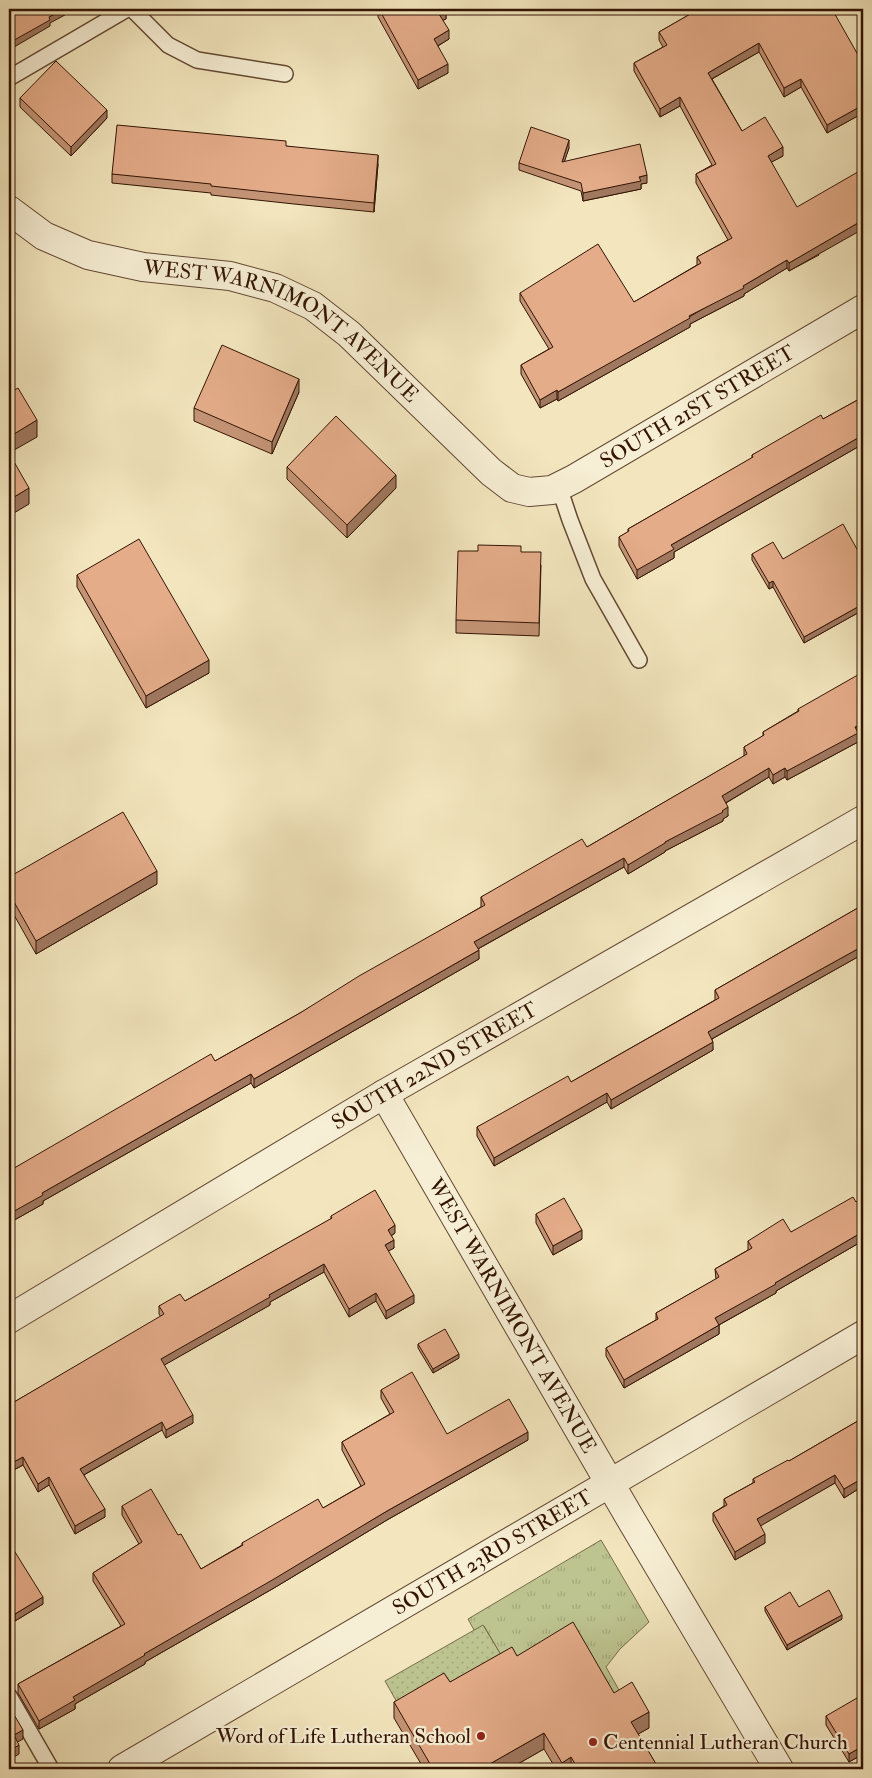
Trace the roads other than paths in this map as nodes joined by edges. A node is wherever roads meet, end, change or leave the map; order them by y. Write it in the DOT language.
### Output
graph roads {
  1 [pos="127,9"];
  2 [pos="132,9"];
  3 [pos="285,74"];
  4 [pos="9,78"];
  5 [pos="9,210"];
  6 [pos="863,309"];
  7 [pos="559,487"];
  8 [pos="529,492"];
  9 [pos="639,660"];
  10 [pos="863,820"];
  11 [pos="384,1094"];
  12 [pos="9,1319"];
  13 [pos="863,1335"];
  14 [pos="610,1484"];
  15 [pos="9,1696"];
  16 [pos="51,1769"];
  17 [pos="122,1769"];
  18 [pos="779,1769"];
  1 -- 4 [label="lane"];
  2 -- 3 [label="lane"];
  5 -- 8 [label="street, WEST WARNIMONT AVENUE"];
  6 -- 7 [label="street, SOUTH 21ST STREET"];
  7 -- 8 [label="street, SOUTH 21ST STREET"];
  7 -- 9 [label="lane"];
  10 -- 11 [label="street, SOUTH 22ND STREET"];
  11 -- 12 [label="street, SOUTH 22ND STREET"];
  11 -- 14 [label="street, WEST WARNIMONT AVENUE"];
  13 -- 14 [label="street, SOUTH 23RD STREET"];
  14 -- 17 [label="street, SOUTH 23RD STREET"];
  14 -- 18 [label="street, WEST WARNIMONT AVENUE"];
  15 -- 16 [label="lane"];
}
